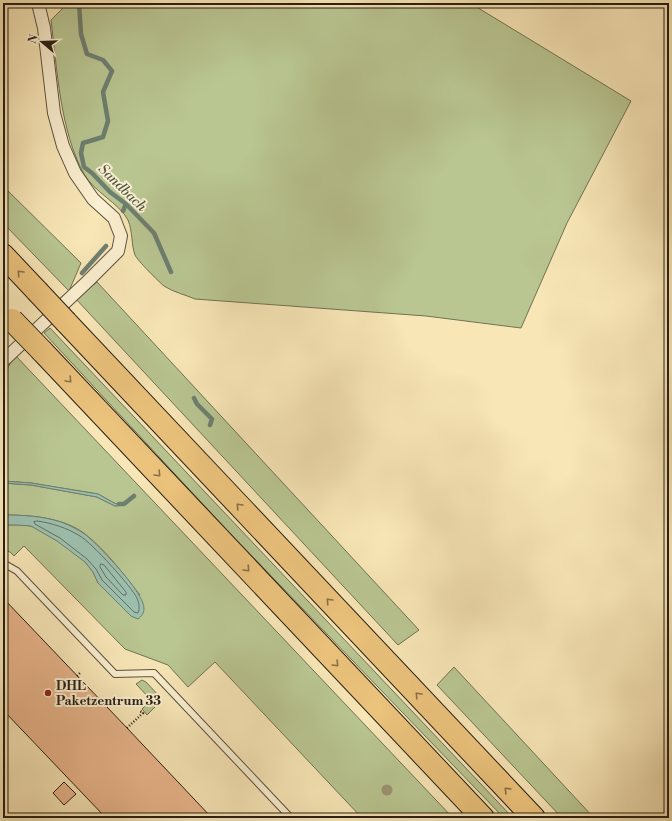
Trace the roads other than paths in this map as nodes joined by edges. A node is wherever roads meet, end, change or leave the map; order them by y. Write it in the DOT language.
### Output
graph roads {
  1 [pos="38,3"];
  2 [pos="3,255"];
  3 [pos="8,315"];
  4 [pos="3,362"];
  5 [pos="3,563"];
  6 [pos="291,818"];
  7 [pos="483,818"];
  8 [pos="534,818"];
  1 -- 4 [label="street"];
  8 -- 2 [label="highway, one-way, bridge"];
  3 -- 7 [label="highway, one-way, bridge"];
  5 -- 6 [label="lane"];
}
